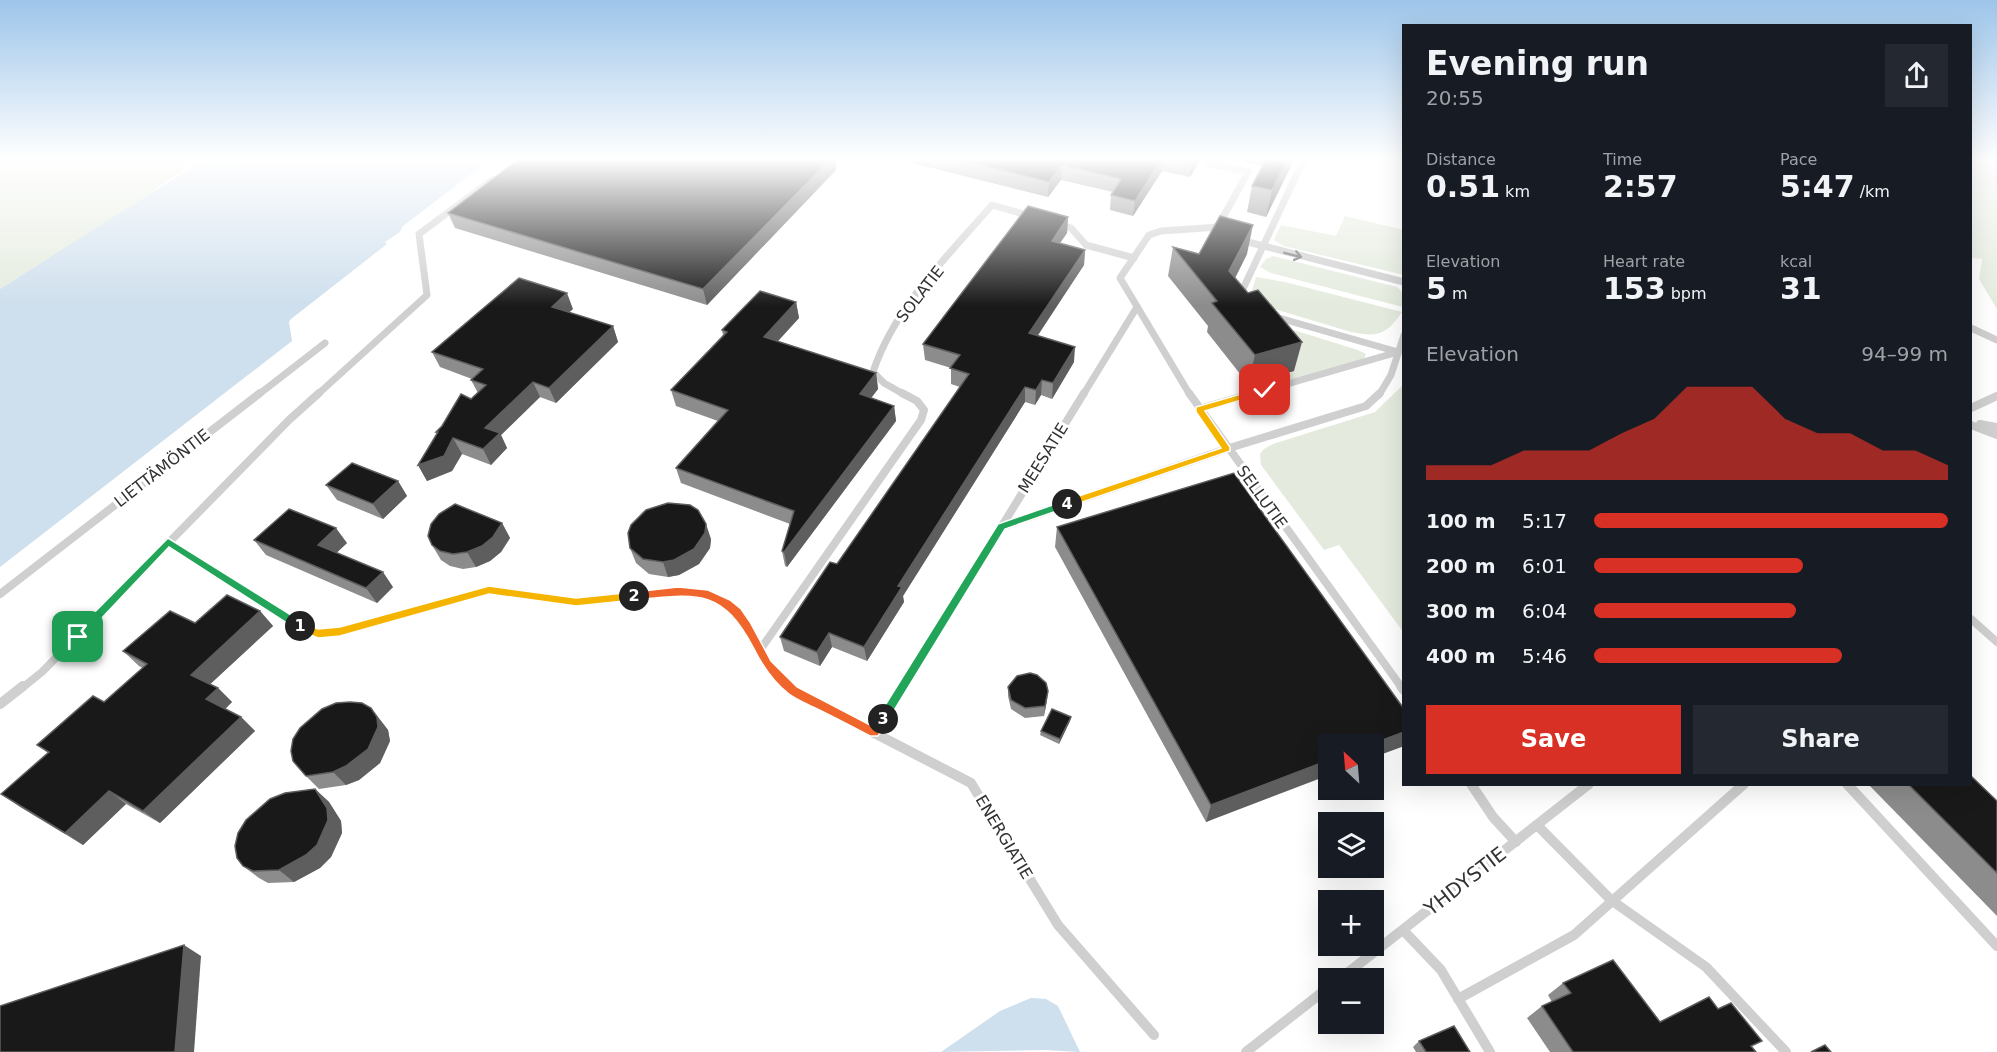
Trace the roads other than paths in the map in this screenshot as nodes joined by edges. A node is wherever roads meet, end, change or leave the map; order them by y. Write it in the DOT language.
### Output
graph roads {
  1 [pos="453,208"];
  2 [pos="990,208"];
  3 [pos="1000,208"];
  4 [pos="1231,208"];
  5 [pos="1281,208"];
  6 [pos="1037,218"];
  7 [pos="1048,221"];
  8 [pos="1221,230"];
  9 [pos="1233,238"];
  10 [pos="1262,247"];
  11 [pos="1134,258"];
  12 [pos="1402,282"];
  13 [pos="1249,305"];
  14 [pos="1137,307"];
  15 [pos="1261,312"];
  16 [pos="1972,328"];
  17 [pos="1997,340"];
  18 [pos="1402,341"];
  19 [pos="324,343"];
  20 [pos="1398,352"];
  21 [pos="1997,396"];
  22 [pos="1972,408"];
  23 [pos="1199,410"];
  24 [pos="1972,424"];
  25 [pos="1972,424"];
  26 [pos="1997,427"];
  27 [pos="1997,435"];
  28 [pos="1227,449"];
  29 [pos="1001,527"];
  30 [pos="168,542"];
  31 [pos="0,594"];
  32 [pos="1972,620"];
  33 [pos="1997,642"];
  34 [pos="760,650"];
  35 [pos="1402,687"];
  36 [pos="0,705"];
  37 [pos="874,733"];
  38 [pos="1472,786"];
  39 [pos="1586,786"];
  40 [pos="1742,786"];
  41 [pos="1849,786"];
  42 [pos="1537,825"];
  43 [pos="1516,842"];
  44 [pos="1611,900"];
  45 [pos="1403,930"];
  46 [pos="1997,946"];
  47 [pos="1354,968"];
  48 [pos="1318,996"];
  49 [pos="1458,999"];
  50 [pos="1154,1035"];
  51 [pos="1246,1052"];
  52 [pos="1490,1052"];
  53 [pos="1786,1052"];
  1 -- 30 [label="lane"];
  2 -- 34 [label="lane, SOLATIE"];
  3 -- 6 [label="lane, SOLATIE"];
  4 -- 8 [label="lane"];
  5 -- 10 [label="lane"];
  7 -- 11 [label="lane"];
  8 -- 11 [label="lane, SELLUTIE"];
  9 -- 10 [label="lane"];
  10 -- 12 [label="lane, one-way"];
  10 -- 13 [label="lane"];
  11 -- 14 [label="lane, SELLUTIE"];
  14 -- 23 [label="lane, SELLUTIE"];
  14 -- 29 [label="lane, MEESATIE"];
  15 -- 20 [label="lane"];
  16 -- 17 [label="lane"];
  18 -- 20 [label="lane"];
  19 -- 31 [label="lane, LIETTÄMÖNTIE"];
  20 -- 23 [label="lane"];
  20 -- 28 [label="lane"];
  21 -- 22 [label="lane"];
  23 -- 28 [label="lane, SELLUTIE"];
  24 -- 26 [label="lane"];
  25 -- 27 [label="lane"];
  28 -- 29 [label="lane"];
  28 -- 35 [label="lane, SELLUTIE"];
  29 -- 37 [label="lane, MEESATIE"];
  30 -- 34 [label="lane, ENERGIATIE"];
  30 -- 36 [label="lane"];
  32 -- 33 [label="lane"];
  34 -- 37 [label="lane, ENERGIATIE"];
  37 -- 50 [label="lane, ENERGIATIE"];
  38 -- 43 [label="lane"];
  39 -- 42 [label="lane, YHDYSTIE"];
  40 -- 44 [label="lane"];
  41 -- 46 [label="lane"];
  42 -- 43 [label="lane, YHDYSTIE"];
  42 -- 44 [label="lane"];
  43 -- 45 [label="lane, YHDYSTIE"];
  44 -- 49 [label="lane"];
  44 -- 53 [label="lane"];
  45 -- 47 [label="lane, YHDYSTIE"];
  45 -- 49 [label="lane"];
  48 -- 51 [label="lane"];
  49 -- 52 [label="lane"];
}
